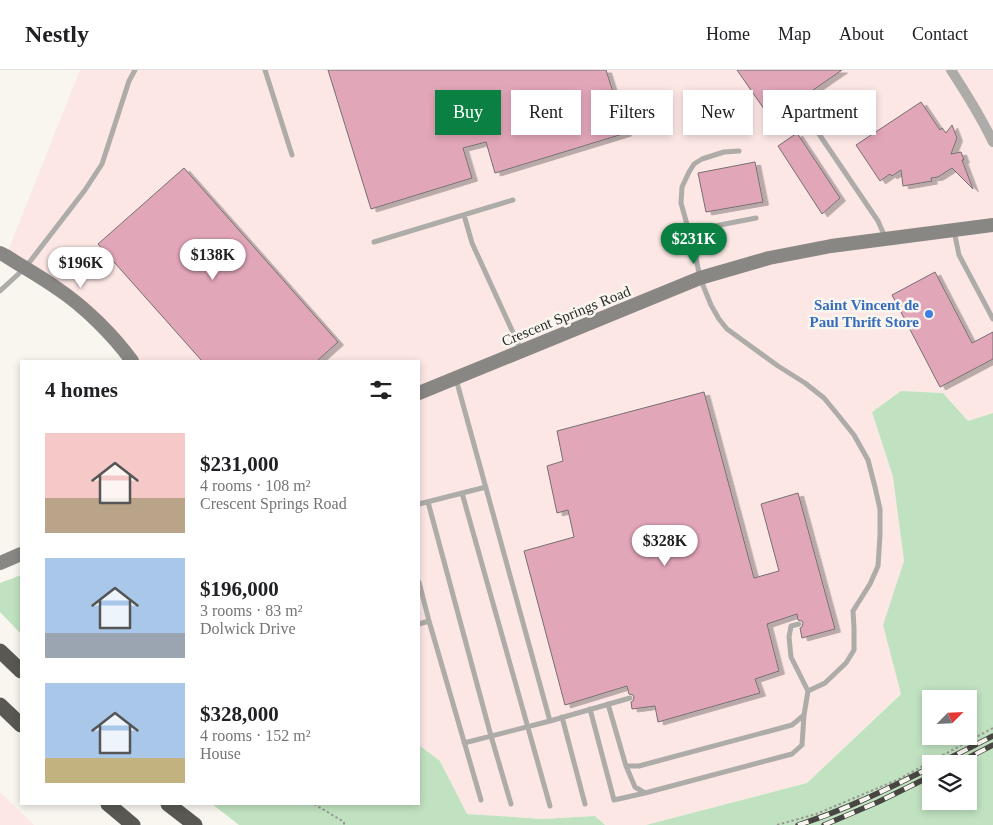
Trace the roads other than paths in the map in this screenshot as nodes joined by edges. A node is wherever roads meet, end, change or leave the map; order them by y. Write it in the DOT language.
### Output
graph roads {
  1 [pos="135,70"];
  2 [pos="265,70"];
  3 [pos="951,70"];
  4 [pos="990,130"];
  5 [pos="820,135"];
  6 [pos="993,142"];
  7 [pos="739,151"];
  8 [pos="292,155"];
  9 [pos="513,200"];
  10 [pos="464,214"];
  11 [pos="756,218"];
  12 [pos="993,225"];
  13 [pos="954,230"];
  14 [pos="689,231"];
  15 [pos="886,239"];
  16 [pos="374,242"];
  17 [pos="0,253"];
  18 [pos="25,268"];
  19 [pos="700,278"];
  20 [pos="0,291"];
  21 [pos="993,319"];
  22 [pos="522,352"];
  23 [pos="131,360"];
  24 [pos="456,379"];
  25 [pos="420,393"];
  26 [pos="486,487"];
  27 [pos="462,493"];
  28 [pos="428,502"];
  29 [pos="420,504"];
  30 [pos="20,554"];
  31 [pos="0,563"];
  32 [pos="420,586"];
  33 [pos="430,621"];
  34 [pos="420,624"];
  35 [pos="799,624"];
  36 [pos="0,651"];
  37 [pos="20,670"];
  38 [pos="808,691"];
  39 [pos="630,698"];
  40 [pos="608,704"];
  41 [pos="0,705"];
  42 [pos="590,709"];
  43 [pos="804,715"];
  44 [pos="562,717"];
  45 [pos="550,721"];
  46 [pos="20,723"];
  47 [pos="527,726"];
  48 [pos="491,736"];
  49 [pos="464,743"];
  50 [pos="626,766"];
  51 [pos="645,793"];
  52 [pos="481,800"];
  53 [pos="511,804"];
  54 [pos="584,804"];
  55 [pos="109,805"];
  56 [pos="169,805"];
  57 [pos="550,806"];
  58 [pos="133,825"];
  59 [pos="195,825"];
  1 -- 18 [label="lane"];
  2 -- 8 [label="lane"];
  3 -- 4 [label="street"];
  4 -- 6 [label="street"];
  5 -- 15 [label="lane"];
  7 -- 14 [label="lane"];
  9 -- 10 [label="lane"];
  10 -- 16 [label="lane"];
  10 -- 22 [label="lane"];
  11 -- 14 [label="lane"];
  12 -- 13 [label="main road, Crescent Springs Road"];
  13 -- 15 [label="main road, Crescent Springs Road"];
  13 -- 21 [label="lane"];
  14 -- 19 [label="lane"];
  15 -- 19 [label="main road, Crescent Springs Road"];
  17 -- 18 [label="main road"];
  18 -- 20 [label="lane"];
  18 -- 23 [label="main road"];
  19 -- 22 [label="main road, Crescent Springs Road"];
  19 -- 38 [label="lane"];
  22 -- 24 [label="main road, Crescent Springs Road"];
  24 -- 25 [label="main road, Crescent Springs Road"];
  24 -- 26 [label="lane"];
  26 -- 27 [label="lane"];
  26 -- 45 [label="lane"];
  27 -- 28 [label="lane"];
  27 -- 47 [label="lane"];
  28 -- 29 [label="lane"];
  28 -- 48 [label="lane"];
  30 -- 31 [label="main road"];
  32 -- 33 [label="lane"];
  33 -- 34 [label="lane"];
  33 -- 49 [label="lane"];
  35 -- 38 [label="lane"];
  36 -- 37 [label="highway"];
  38 -- 43 [label="lane"];
  39 -- 40 [label="lane"];
  40 -- 42 [label="lane"];
  40 -- 50 [label="lane"];
  41 -- 46 [label="highway"];
  42 -- 44 [label="lane"];
  42 -- 51 [label="lane"];
  43 -- 50 [label="lane"];
  43 -- 51 [label="lane"];
  44 -- 45 [label="lane"];
  44 -- 54 [label="lane"];
  45 -- 47 [label="lane"];
  47 -- 48 [label="lane"];
  47 -- 57 [label="lane"];
  48 -- 49 [label="lane"];
  48 -- 53 [label="lane"];
  49 -- 52 [label="lane"];
  50 -- 51 [label="lane"];
  55 -- 58 [label="highway"];
  56 -- 59 [label="highway"];
}
